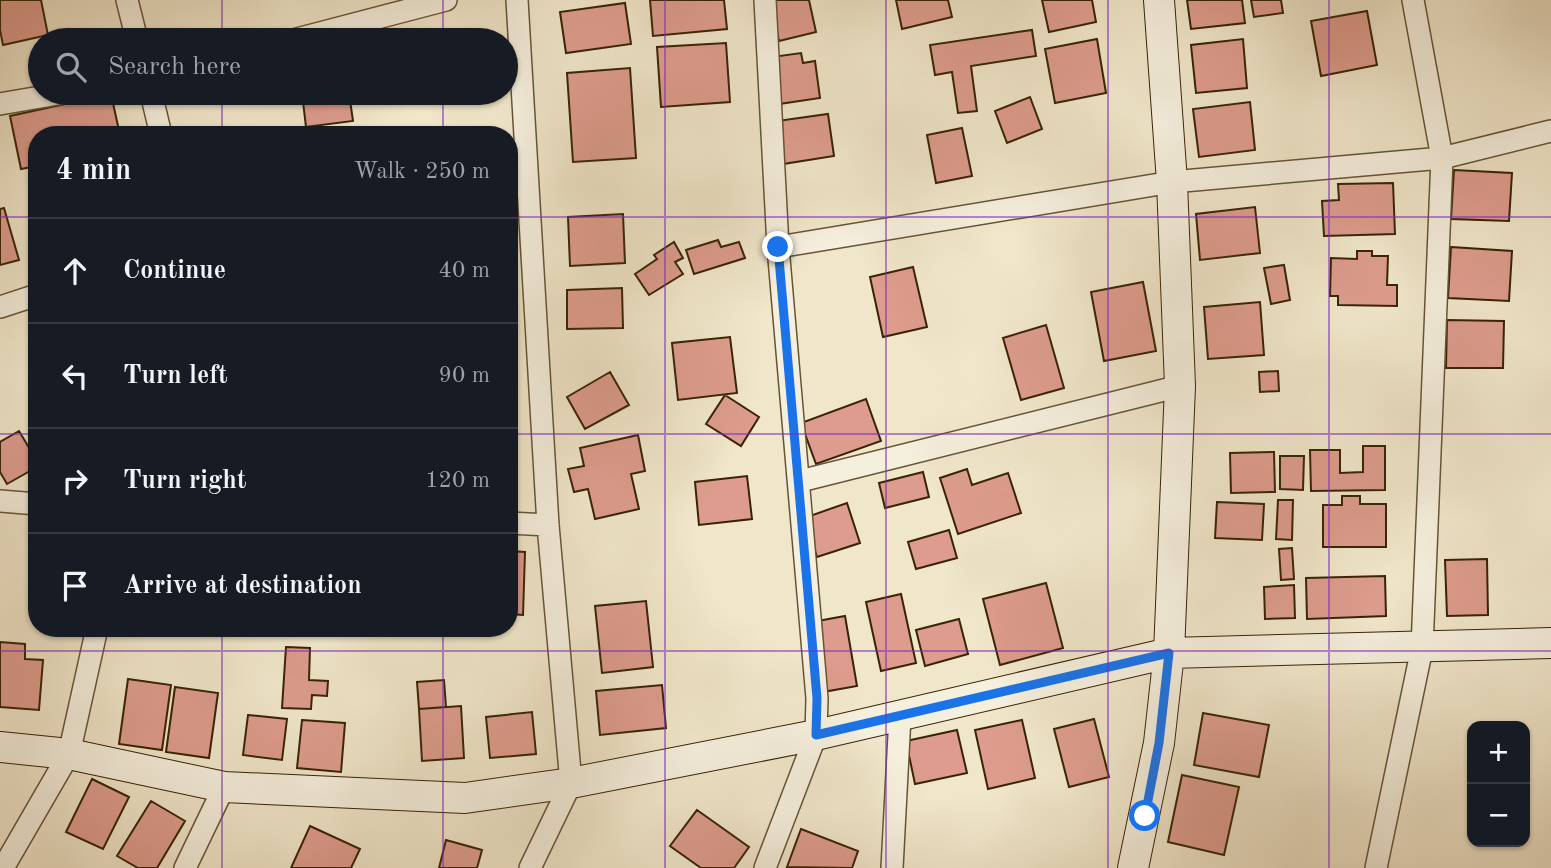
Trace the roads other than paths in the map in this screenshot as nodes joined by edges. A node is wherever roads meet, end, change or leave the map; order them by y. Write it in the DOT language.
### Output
graph roads {
  1 [pos="127,0"];
  2 [pos="446,0"];
  3 [pos="517,0"];
  4 [pos="765,0"];
  5 [pos="1160,0"];
  6 [pos="1413,0"];
  7 [pos="134,28"];
  8 [pos="339,28"];
  9 [pos="517,28"];
  10 [pos="518,74"];
  11 [pos="28,99"];
  12 [pos="0,104"];
  13 [pos="153,105"];
  14 [pos="159,126"];
  15 [pos="1551,131"];
  16 [pos="1442,158"];
  17 [pos="1172,182"];
  18 [pos="520,222"];
  19 [pos="778,247"];
  20 [pos="28,298"];
  21 [pos="0,307"];
  22 [pos="1180,386"];
  23 [pos="800,481"];
  24 [pos="0,501"];
  25 [pos="28,503"];
  26 [pos="518,523"];
  27 [pos="548,525"];
  28 [pos="95,637"];
  29 [pos="1551,643"];
  30 [pos="1422,648"];
  31 [pos="1169,653"];
  32 [pos="900,716"];
  33 [pos="816,735"];
  34 [pos="0,747"];
  35 [pos="68,754"];
  36 [pos="571,783"];
  37 [pos="224,786"];
  38 [pos="3,868"];
  39 [pos="185,868"];
  40 [pos="530,868"];
  41 [pos="765,868"];
  42 [pos="892,868"];
  43 [pos="1133,868"];
  44 [pos="1376,868"];
  1 -- 7 [label="street"];
  2 -- 8 [label="street"];
  3 -- 9 [label="street"];
  4 -- 19 [label="street"];
  5 -- 17 [label="street"];
  6 -- 16 [label="street"];
  10 -- 18 [label="street"];
  11 -- 12 [label="street"];
  13 -- 14 [label="street"];
  15 -- 16 [label="street"];
  16 -- 17 [label="street"];
  16 -- 30 [label="street"];
  17 -- 19 [label="street"];
  17 -- 22 [label="street"];
  18 -- 27 [label="street"];
  19 -- 23 [label="street"];
  20 -- 21 [label="street"];
  22 -- 23 [label="street"];
  22 -- 31 [label="street"];
  23 -- 33 [label="street"];
  24 -- 25 [label="street"];
  26 -- 27 [label="street"];
  27 -- 36 [label="street"];
  28 -- 35 [label="street"];
  29 -- 30 [label="street"];
  30 -- 31 [label="street"];
  30 -- 44 [label="street"];
  31 -- 32 [label="street"];
  31 -- 43 [label="street"];
  32 -- 33 [label="street"];
  32 -- 42 [label="street"];
  33 -- 36 [label="street"];
  33 -- 41 [label="street"];
  34 -- 35 [label="street"];
  35 -- 37 [label="street"];
  35 -- 38 [label="street"];
  36 -- 37 [label="street"];
  36 -- 40 [label="street"];
  37 -- 39 [label="street"];
}
